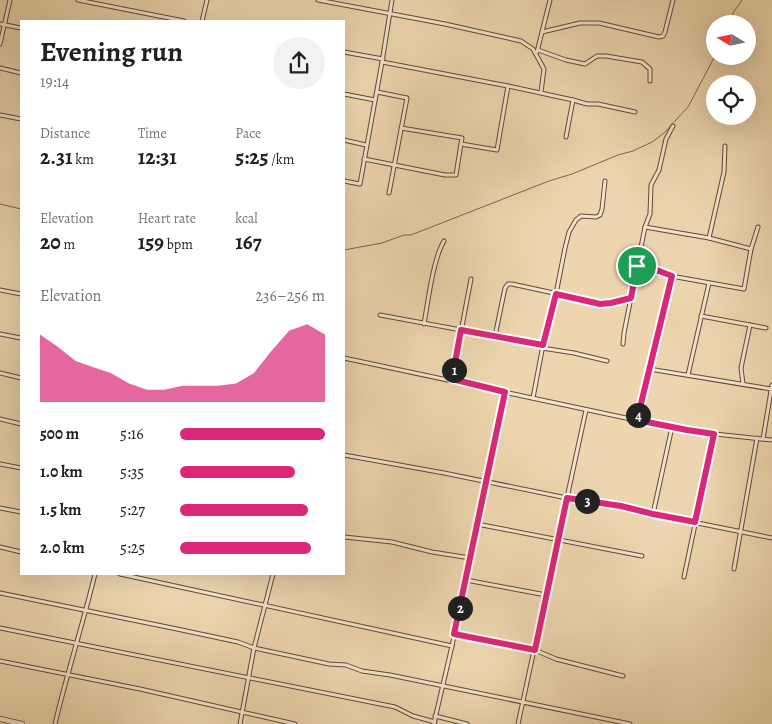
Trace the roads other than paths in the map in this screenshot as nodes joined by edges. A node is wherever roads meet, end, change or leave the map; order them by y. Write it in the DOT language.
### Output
graph roads {
  1 [pos="10,0"];
  2 [pos="78,0"];
  3 [pos="207,0"];
  4 [pos="318,0"];
  5 [pos="392,0"];
  6 [pos="550,0"];
  7 [pos="673,0"];
  8 [pos="389,13"];
  9 [pos="179,20"];
  10 [pos="202,20"];
  11 [pos="2,25"];
  12 [pos="20,28"];
  13 [pos="542,32"];
  14 [pos="0,44"];
  15 [pos="345,52"];
  16 [pos="537,52"];
  17 [pos="383,60"];
  18 [pos="0,68"];
  19 [pos="20,73"];
  20 [pos="650,81"];
  21 [pos="508,86"];
  22 [pos="377,92"];
  23 [pos="541,92"];
  24 [pos="345,94"];
  25 [pos="375,100"];
  26 [pos="573,100"];
  27 [pos="634,112"];
  28 [pos="0,115"];
  29 [pos="20,119"];
  30 [pos="673,126"];
  31 [pos="401,128"];
  32 [pos="566,137"];
  33 [pos="345,140"];
  34 [pos="366,144"];
  35 [pos="462,144"];
  36 [pos="725,146"];
  37 [pos="364,159"];
  38 [pos="394,164"];
  39 [pos="345,181"];
  40 [pos="605,181"];
  41 [pos="389,193"];
  42 [pos="645,227"];
  43 [pos="758,227"];
  44 [pos="709,238"];
  45 [pos="444,241"];
  46 [pos="752,249"];
  47 [pos="637,266"];
  48 [pos="672,276"];
  49 [pos="471,279"];
  50 [pos="709,283"];
  51 [pos="0,290"];
  52 [pos="20,294"];
  53 [pos="556,294"];
  54 [pos="631,298"];
  55 [pos="380,315"];
  56 [pos="701,316"];
  57 [pos="424,324"];
  58 [pos="750,325"];
  59 [pos="766,328"];
  60 [pos="461,330"];
  61 [pos="0,334"];
  62 [pos="495,336"];
  63 [pos="20,338"];
  64 [pos="623,344"];
  65 [pos="543,346"];
  66 [pos="345,358"];
  67 [pos="607,361"];
  68 [pos="649,369"];
  69 [pos="0,373"];
  70 [pos="688,375"];
  71 [pos="20,378"];
  72 [pos="452,379"];
  73 [pos="743,384"];
  74 [pos="772,387"];
  75 [pos="505,392"];
  76 [pos="533,398"];
  77 [pos="586,410"];
  78 [pos="0,419"];
  79 [pos="637,420"];
  80 [pos="20,424"];
  81 [pos="672,427"];
  82 [pos="714,434"];
  83 [pos="757,438"];
  84 [pos="763,439"];
  85 [pos="772,440"];
  86 [pos="345,455"];
  87 [pos="0,464"];
  88 [pos="20,468"];
  89 [pos="486,482"];
  90 [pos="567,498"];
  91 [pos="0,508"];
  92 [pos="20,512"];
  93 [pos="653,514"];
  94 [pos="695,522"];
  95 [pos="477,524"];
  96 [pos="741,532"];
  97 [pos="345,537"];
  98 [pos="772,538"];
  99 [pos="558,539"];
  100 [pos="0,547"];
  101 [pos="20,552"];
  102 [pos="642,556"];
  103 [pos="470,558"];
  104 [pos="734,569"];
  105 [pos="95,575"];
  106 [pos="125,575"];
  107 [pos="273,575"];
  108 [pos="684,577"];
  109 [pos="466,580"];
  110 [pos="0,593"];
  111 [pos="546,595"];
  112 [pos="266,606"];
  113 [pos="86,611"];
  114 [pos="0,628"];
  115 [pos="454,634"];
  116 [pos="75,643"];
  117 [pos="452,646"];
  118 [pos="254,648"];
  119 [pos="535,650"];
  120 [pos="0,661"];
  121 [pos="67,674"];
  122 [pos="623,676"];
  123 [pos="248,677"];
  124 [pos="442,686"];
  125 [pos="523,703"];
  126 [pos="243,711"];
  127 [pos="435,716"];
  128 [pos="0,719"];
  129 [pos="434,723"];
  130 [pos="22,724"];
  131 [pos="55,724"];
  132 [pos="240,724"];
  133 [pos="295,724"];
  134 [pos="467,724"];
  135 [pos="518,724"];
  136 [pos="630,724"];
  1 -- 11 [label="street"];
  2 -- 9 [label="street"];
  3 -- 10 [label="street"];
  4 -- 8 [label="street"];
  5 -- 8 [label="street"];
  6 -- 13 [label="street"];
  7 -- 13 [label="street"];
  8 -- 16 [label="street"];
  8 -- 17 [label="street"];
  11 -- 12 [label="street"];
  11 -- 14 [label="street"];
  13 -- 16 [label="street"];
  15 -- 17 [label="street"];
  16 -- 20 [label="street"];
  16 -- 23 [label="street"];
  17 -- 21 [label="street"];
  17 -- 22 [label="street"];
  18 -- 19 [label="street"];
  21 -- 23 [label="street"];
  21 -- 35 [label="street"];
  22 -- 25 [label="street"];
  22 -- 31 [label="street"];
  23 -- 26 [label="street"];
  24 -- 25 [label="street"];
  25 -- 34 [label="street"];
  26 -- 27 [label="street"];
  26 -- 32 [label="street"];
  28 -- 29 [label="street"];
  30 -- 42 [label="street"];
  31 -- 35 [label="street"];
  31 -- 38 [label="street"];
  33 -- 34 [label="street"];
  34 -- 37 [label="street"];
  35 -- 38 [label="street"];
  36 -- 44 [label="street"];
  37 -- 38 [label="street"];
  37 -- 39 [label="street"];
  38 -- 41 [label="street"];
  40 -- 53 [label="street"];
  42 -- 44 [label="street"];
  42 -- 47 [label="street"];
  43 -- 46 [label="street"];
  44 -- 46 [label="street"];
  45 -- 57 [label="street"];
  46 -- 50 [label="street"];
  47 -- 48 [label="street"];
  47 -- 54 [label="street"];
  48 -- 50 [label="street"];
  48 -- 68 [label="street"];
  49 -- 60 [label="street"];
  50 -- 56 [label="street"];
  51 -- 52 [label="street"];
  53 -- 54 [label="street"];
  53 -- 62 [label="street"];
  53 -- 65 [label="street"];
  54 -- 64 [label="street"];
  55 -- 57 [label="street"];
  56 -- 58 [label="street"];
  56 -- 70 [label="street"];
  57 -- 60 [label="street"];
  58 -- 59 [label="street"];
  58 -- 73 [label="street"];
  60 -- 62 [label="street"];
  60 -- 72 [label="street"];
  61 -- 63 [label="street"];
  62 -- 65 [label="street"];
  65 -- 67 [label="street"];
  65 -- 76 [label="street"];
  66 -- 72 [label="street"];
  68 -- 70 [label="street"];
  68 -- 79 [label="street"];
  69 -- 71 [label="street"];
  70 -- 73 [label="street"];
  72 -- 75 [label="street"];
  73 -- 74 [label="street"];
  74 -- 84 [label="street"];
  75 -- 76 [label="street"];
  75 -- 89 [label="street"];
  76 -- 77 [label="street"];
  77 -- 79 [label="street"];
  77 -- 90 [label="street"];
  78 -- 80 [label="street"];
  79 -- 81 [label="street"];
  81 -- 82 [label="street"];
  81 -- 93 [label="street"];
  82 -- 83 [label="street"];
  82 -- 94 [label="street"];
  83 -- 84 [label="street"];
  83 -- 96 [label="street"];
  84 -- 85 [label="street"];
  86 -- 89 [label="street"];
  87 -- 88 [label="street"];
  89 -- 90 [label="street"];
  89 -- 95 [label="street"];
  90 -- 93 [label="street"];
  90 -- 99 [label="street"];
  91 -- 92 [label="street"];
  93 -- 94 [label="street"];
  94 -- 96 [label="street"];
  94 -- 108 [label="street"];
  95 -- 99 [label="street"];
  95 -- 103 [label="street"];
  96 -- 98 [label="street"];
  96 -- 104 [label="street"];
  97 -- 103 [label="street"];
  99 -- 102 [label="street"];
  99 -- 111 [label="street"];
  100 -- 101 [label="street"];
  103 -- 109 [label="street"];
  105 -- 113 [label="street"];
  106 -- 112 [label="street"];
  107 -- 112 [label="street"];
  109 -- 111 [label="street"];
  109 -- 115 [label="street"];
  110 -- 113 [label="street"];
  111 -- 119 [label="street"];
  112 -- 117 [label="street"];
  112 -- 118 [label="street"];
  113 -- 116 [label="street"];
  113 -- 118 [label="street"];
  114 -- 116 [label="street"];
  115 -- 117 [label="street"];
  115 -- 119 [label="street"];
  116 -- 121 [label="street"];
  116 -- 123 [label="street"];
  117 -- 124 [label="street"];
  118 -- 123 [label="street"];
  118 -- 124 [label="street"];
  119 -- 122 [label="street"];
  119 -- 125 [label="street"];
  120 -- 121 [label="street"];
  121 -- 126 [label="street"];
  121 -- 131 [label="street"];
  123 -- 126 [label="street"];
  123 -- 129 [label="street"];
  124 -- 125 [label="street"];
  124 -- 127 [label="street"];
  125 -- 135 [label="street"];
  125 -- 136 [label="street"];
  126 -- 132 [label="street"];
  126 -- 133 [label="street"];
  127 -- 129 [label="street"];
  127 -- 134 [label="street"];
  128 -- 130 [label="street"];
}
